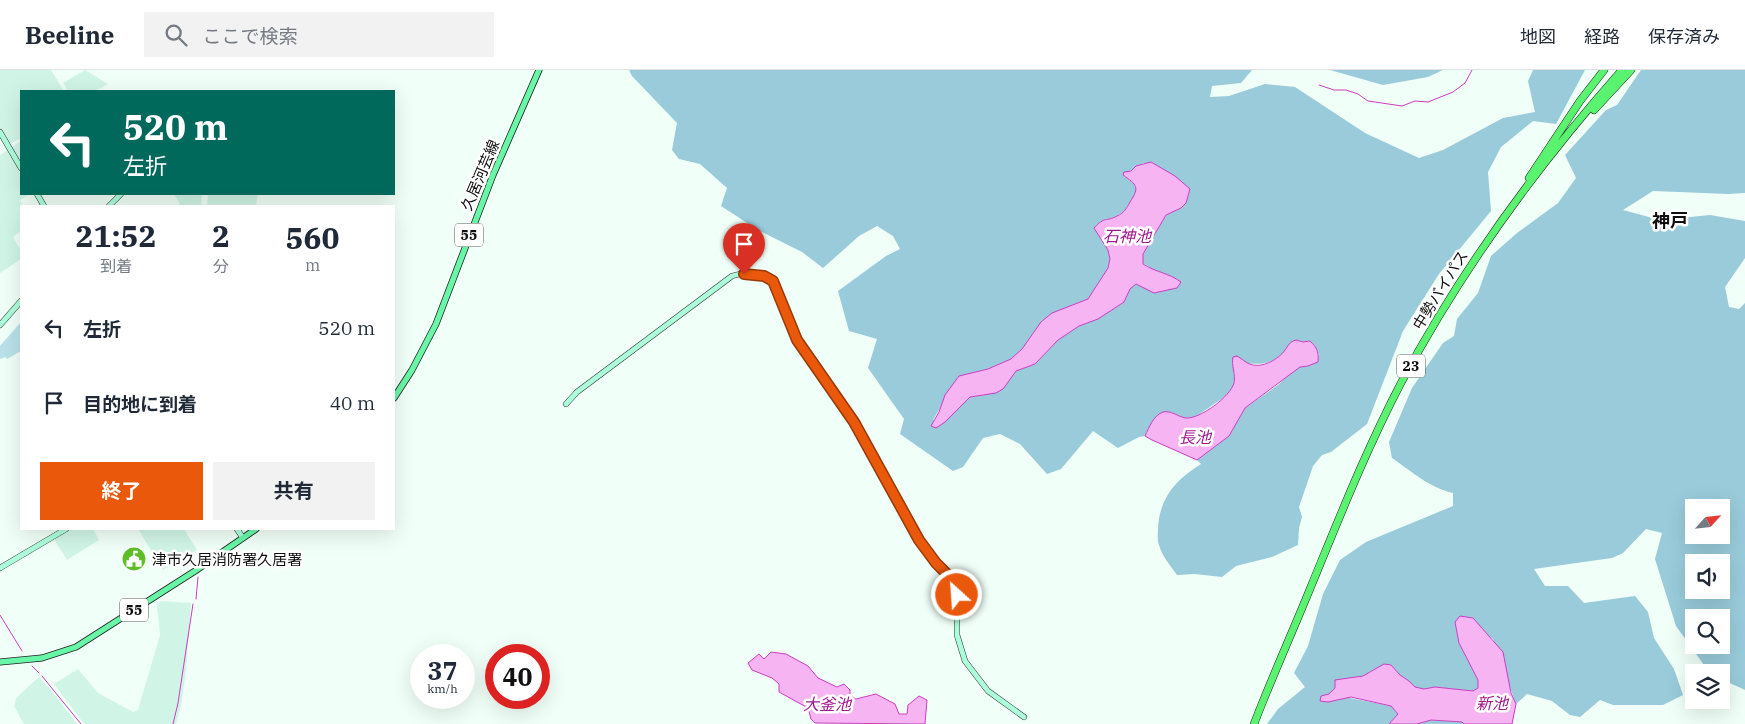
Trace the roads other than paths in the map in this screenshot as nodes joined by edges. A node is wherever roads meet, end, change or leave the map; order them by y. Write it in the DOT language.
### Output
graph roads {
  1 [pos="539,70"];
  2 [pos="1604,70"];
  3 [pos="1622,70"];
  4 [pos="1631,70"];
  5 [pos="0,132"];
  6 [pos="1558,148"];
  7 [pos="20,166"];
  8 [pos="119,195"];
  9 [pos="111,205"];
  10 [pos="1507,212"];
  11 [pos="20,302"];
  12 [pos="0,325"];
  13 [pos="395,396"];
  14 [pos="566,404"];
  15 [pos="64,530"];
  16 [pos="238,530"];
  17 [pos="255,530"];
  18 [pos="243,538"];
  19 [pos="0,568"];
  20 [pos="0,662"];
  21 [pos="1024,717"];
  22 [pos="1255,724"];
  1 -- 13 [label="main road, 久居河芸線 / 55"];
  2 -- 10 [label="highway"];
  3 -- 6 [label="highway, 中勢バイパス / 23"];
  4 -- 6 [label="highway"];
  5 -- 7 [label="street"];
  6 -- 10 [label="highway, 中勢バイパス / 23"];
  8 -- 9 [label="street"];
  10 -- 22 [label="highway, 中勢バイパス / 23"];
  11 -- 12 [label="street"];
  14 -- 21 [label="street"];
  15 -- 19 [label="street"];
  16 -- 18 [label="street"];
  17 -- 18 [label="main road, 55"];
  18 -- 20 [label="main road, 55"];
}
